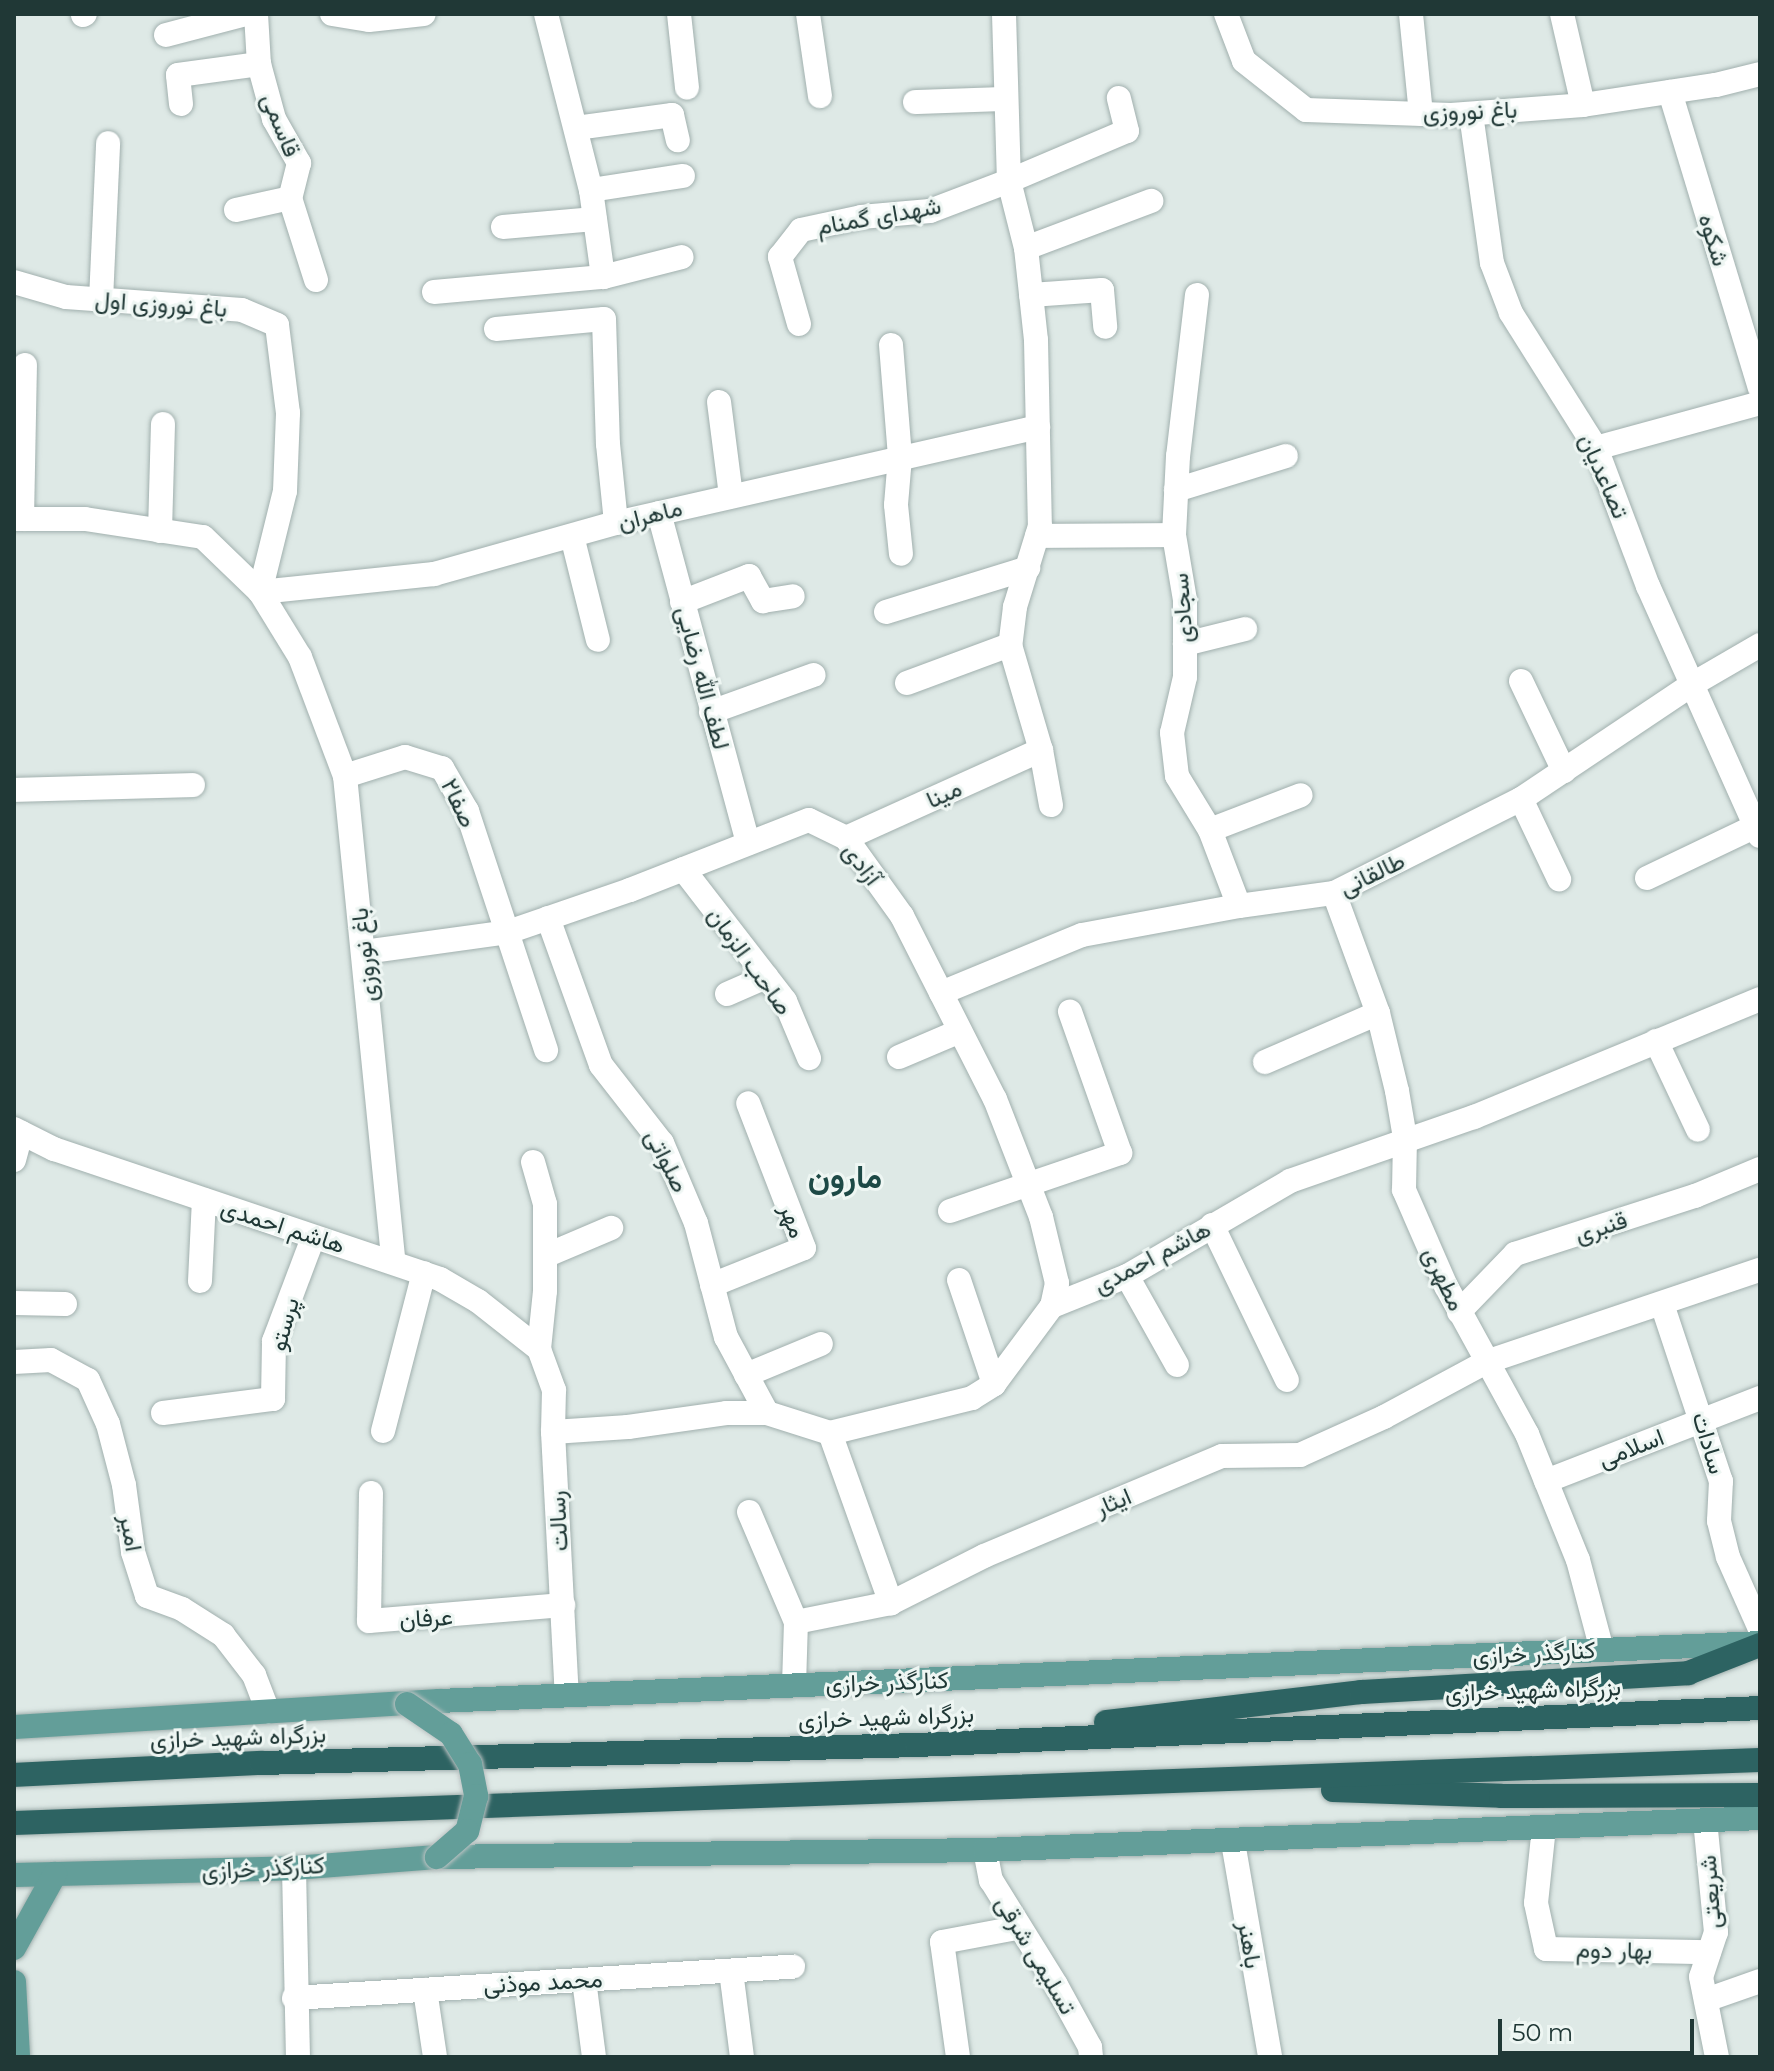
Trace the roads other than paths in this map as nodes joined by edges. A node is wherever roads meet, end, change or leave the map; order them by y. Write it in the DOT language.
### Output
graph roads {
  1 [pos="246,14"];
  2 [pos="256,14"];
  3 [pos="332,14"];
  4 [pos="424,14"];
  5 [pos="546,14"];
  6 [pos="679,14"];
  7 [pos="808,14"];
  8 [pos="1004,14"];
  9 [pos="1226,14"];
  10 [pos="1411,14"];
  11 [pos="1562,14"];
  12 [pos="397,16"];
  13 [pos="166,35"];
  14 [pos="259,64"];
  15 [pos="1760,74"];
  16 [pos="687,88"];
  17 [pos="1670,92"];
  18 [pos="820,96"];
  19 [pos="1119,98"];
  20 [pos="1005,99"];
  21 [pos="915,102"];
  22 [pos="181,104"];
  23 [pos="1583,105"];
  24 [pos="1421,114"];
  25 [pos="1471,114"];
  26 [pos="576,128"];
  27 [pos="678,140"];
  28 [pos="108,143"];
  29 [pos="683,176"];
  30 [pos="1009,181"];
  31 [pos="591,190"];
  32 [pos="290,198"];
  33 [pos="1151,201"];
  34 [pos="236,210"];
  35 [pos="595,219"];
  36 [pos="503,227"];
  37 [pos="1026,248"];
  38 [pos="682,257"];
  39 [pos="603,277"];
  40 [pos="316,280"];
  41 [pos="14,282"];
  42 [pos="434,292"];
  43 [pos="1031,295"];
  44 [pos="1197,295"];
  45 [pos="101,300"];
  46 [pos="799,324"];
  47 [pos="1105,327"];
  48 [pos="496,329"];
  49 [pos="891,345"];
  50 [pos="25,365"];
  51 [pos="1760,388"];
  52 [pos="719,402"];
  53 [pos="1760,403"];
  54 [pos="163,424"];
  55 [pos="1038,427"];
  56 [pos="1596,448"];
  57 [pos="1286,456"];
  58 [pos="900,457"];
  59 [pos="1176,490"];
  60 [pos="731,496"];
  61 [pos="659,513"];
  62 [pos="18,519"];
  63 [pos="616,523"];
  64 [pos="160,531"];
  65 [pos="1174,535"];
  66 [pos="572,536"];
  67 [pos="1037,536"];
  68 [pos="901,554"];
  69 [pos="1028,568"];
  70 [pos="260,592"];
  71 [pos="793,596"];
  72 [pos="682,602"];
  73 [pos="886,612"];
  74 [pos="1245,629"];
  75 [pos="598,640"];
  76 [pos="1185,644"];
  77 [pos="1010,645"];
  78 [pos="1760,645"];
  79 [pos="814,675"];
  80 [pos="1521,681"];
  81 [pos="907,683"];
  82 [pos="1691,685"];
  83 [pos="711,712"];
  84 [pos="1041,750"];
  85 [pos="1564,771"];
  86 [pos="345,776"];
  87 [pos="193,785"];
  88 [pos="14,790"];
  89 [pos="1301,795"];
  90 [pos="1521,799"];
  91 [pos="1051,805"];
  92 [pos="1210,830"];
  93 [pos="1758,831"];
  94 [pos="846,838"];
  95 [pos="748,843"];
  96 [pos="683,869"];
  97 [pos="1647,878"];
  98 [pos="1559,879"];
  99 [pos="1334,893"];
  100 [pos="1239,906"];
  101 [pos="548,918"];
  102 [pos="508,932"];
  103 [pos="364,952"];
  104 [pos="766,977"];
  105 [pos="941,993"];
  106 [pos="727,994"];
  107 [pos="1760,999"];
  108 [pos="1070,1012"];
  109 [pos="1378,1013"];
  110 [pos="960,1031"];
  111 [pos="1656,1041"];
  112 [pos="546,1050"];
  113 [pos="899,1057"];
  114 [pos="809,1058"];
  115 [pos="1265,1062"];
  116 [pos="748,1103"];
  117 [pos="1698,1130"];
  118 [pos="18,1131"];
  119 [pos="1405,1138"];
  120 [pos="14,1160"];
  121 [pos="533,1162"];
  122 [pos="1760,1169"];
  123 [pos="1028,1183"];
  124 [pos="204,1200"];
  125 [pos="950,1211"];
  126 [pos="1212,1225"];
  127 [pos="611,1228"];
  128 [pos="313,1238"];
  129 [pos="545,1256"];
  130 [pos="393,1261"];
  131 [pos="1760,1270"];
  132 [pos="424,1273"];
  133 [pos="1127,1276"];
  134 [pos="959,1280"];
  135 [pos="200,1281"];
  136 [pos="712,1285"];
  137 [pos="14,1303"];
  138 [pos="65,1304"];
  139 [pos="1662,1304"];
  140 [pos="1052,1306"];
  141 [pos="1459,1312"];
  142 [pos="821,1344"];
  143 [pos="539,1349"];
  144 [pos="14,1362"];
  145 [pos="1486,1362"];
  146 [pos="1177,1365"];
  147 [pos="746,1375"];
  148 [pos="1287,1380"];
  149 [pos="994,1384"];
  150 [pos="1760,1398"];
  151 [pos="163,1413"];
  152 [pos="767,1413"];
  153 [pos="1702,1420"];
  154 [pos="383,1431"];
  155 [pos="553,1432"];
  156 [pos="830,1433"];
  157 [pos="1546,1481"];
  158 [pos="371,1493"];
  159 [pos="749,1512"];
  160 [pos="891,1603"];
  161 [pos="563,1605"];
  162 [pos="796,1622"];
  163 [pos="1760,1629"];
  164 [pos="1760,1644"];
  165 [pos="1602,1650"];
  166 [pos="794,1685"];
  167 [pos="567,1695"];
  168 [pos="407,1704"];
  169 [pos="1760,1708"];
  170 [pos="268,1711"];
  171 [pos="14,1713"];
  172 [pos="42,1726"];
  173 [pos="14,1727"];
  174 [pos="917,1745"];
  175 [pos="1760,1760"];
  176 [pos="14,1762"];
  177 [pos="261,1763"];
  178 [pos="14,1775"];
  179 [pos="1134,1782"];
  180 [pos="1760,1795"];
  181 [pos="1760,1818"];
  182 [pos="99,1820"];
  183 [pos="1705,1820"];
  184 [pos="14,1823"];
  185 [pos="1544,1827"];
  186 [pos="14,1839"];
  187 [pos="1233,1842"];
  188 [pos="985,1850"];
  189 [pos="437,1857"];
  190 [pos="294,1868"];
  191 [pos="55,1874"];
  192 [pos="14,1875"];
  193 [pos="1017,1928"];
  194 [pos="14,1948"];
  195 [pos="1709,1952"];
  196 [pos="793,1967"];
  197 [pos="731,1971"];
  198 [pos="584,1980"];
  199 [pos="1760,1981"];
  200 [pos="14,1982"];
  201 [pos="425,1990"];
  202 [pos="294,1998"];
  203 [pos="1706,2000"];
  204 [pos="1260,2054"];
  205 [pos="18,2057"];
  206 [pos="298,2057"];
  207 [pos="435,2057"];
  208 [pos="594,2057"];
  209 [pos="742,2057"];
  210 [pos="958,2057"];
  211 [pos="1091,2057"];
  212 [pos="1717,2057"];
  1 -- 13 [label="street"];
  2 -- 14 [label="street, قاسمی"];
  3 -- 12 [label="street"];
  4 -- 12 [label="street"];
  5 -- 26 [label="street"];
  6 -- 16 [label="street"];
  7 -- 18 [label="street"];
  8 -- 20 [label="street"];
  9 -- 24 [label="street, باغ نوروزی"];
  10 -- 24 [label="street"];
  11 -- 23 [label="street"];
  14 -- 22 [label="street"];
  14 -- 32 [label="street, قاسمی"];
  15 -- 17 [label="street, باغ نوروزی"];
  17 -- 23 [label="street, باغ نوروزی"];
  17 -- 51 [label="street, شکوه"];
  19 -- 30 [label="street"];
  20 -- 21 [label="street"];
  20 -- 30 [label="street"];
  23 -- 25 [label="street, باغ نوروزی"];
  24 -- 25 [label="street, باغ نوروزی"];
  25 -- 56 [label="street, تصاعدیان"];
  26 -- 27 [label="street"];
  26 -- 31 [label="street"];
  28 -- 45 [label="street"];
  29 -- 31 [label="street"];
  30 -- 37 [label="street"];
  30 -- 46 [label="street, شهدای گمنام"];
  31 -- 35 [label="street"];
  32 -- 34 [label="street"];
  32 -- 40 [label="street, قاسمی"];
  33 -- 37 [label="street"];
  35 -- 36 [label="street"];
  35 -- 39 [label="street"];
  37 -- 43 [label="street"];
  38 -- 39 [label="street"];
  39 -- 42 [label="street"];
  41 -- 45 [label="street, باغ نوروزی اول"];
  43 -- 47 [label="street"];
  43 -- 55 [label="street"];
  44 -- 59 [label="street, سجادی"];
  45 -- 70 [label="street, باغ نوروزی اول"];
  48 -- 63 [label="street"];
  49 -- 58 [label="street"];
  50 -- 62 [label="street"];
  52 -- 60 [label="street"];
  53 -- 56 [label="street"];
  54 -- 64 [label="street"];
  55 -- 58 [label="street, ماهران"];
  55 -- 67 [label="street"];
  56 -- 82 [label="street, تصاعدیان"];
  57 -- 59 [label="street"];
  58 -- 60 [label="street, ماهران"];
  58 -- 68 [label="street"];
  59 -- 65 [label="street, سجادی"];
  60 -- 61 [label="street, ماهران"];
  61 -- 63 [label="street, ماهران"];
  61 -- 72 [label="street, لطف الله رضایی"];
  62 -- 64 [label="street"];
  63 -- 66 [label="street, ماهران"];
  64 -- 70 [label="street"];
  65 -- 67 [label="street"];
  65 -- 76 [label="street, سجادی"];
  66 -- 70 [label="street, ماهران"];
  66 -- 75 [label="street"];
  67 -- 69 [label="street"];
  69 -- 73 [label="street"];
  69 -- 77 [label="street"];
  70 -- 86 [label="street, باغ نوروزی"];
  71 -- 72 [label="street"];
  72 -- 83 [label="street, لطف الله رضایی"];
  74 -- 76 [label="street"];
  76 -- 92 [label="street, سجادی"];
  77 -- 81 [label="street"];
  77 -- 84 [label="street"];
  78 -- 82 [label="street, طالقانی"];
  79 -- 83 [label="street"];
  80 -- 85 [label="street"];
  82 -- 85 [label="street, طالقانی"];
  82 -- 93 [label="street, تصاعدیان"];
  83 -- 95 [label="street, لطف الله رضایی"];
  84 -- 91 [label="street"];
  84 -- 94 [label="street, مینا"];
  85 -- 90 [label="street, طالقانی"];
  86 -- 102 [label="street, صفا۲"];
  86 -- 103 [label="street, باغ نوروزی"];
  87 -- 88 [label="street"];
  89 -- 92 [label="street"];
  90 -- 98 [label="street"];
  90 -- 99 [label="street, طالقانی"];
  92 -- 100 [label="street, سجادی"];
  93 -- 97 [label="street"];
  94 -- 95 [label="street, آزادی"];
  94 -- 105 [label="street, آزادی"];
  95 -- 96 [label="street, آزادی"];
  96 -- 101 [label="street, آزادی"];
  96 -- 104 [label="street, صاحب الزمان"];
  99 -- 100 [label="street, طالقانی"];
  99 -- 109 [label="street, مطهری"];
  100 -- 105 [label="street, طالقانی"];
  101 -- 102 [label="street, آزادی"];
  101 -- 136 [label="street, صلواتی"];
  102 -- 103 [label="street, آزادی"];
  102 -- 112 [label="street, صفا۲"];
  103 -- 130 [label="street, باغ نوروزی"];
  104 -- 106 [label="street"];
  104 -- 114 [label="street, صاحب الزمان"];
  105 -- 110 [label="street, آزادی"];
  107 -- 111 [label="street, هاشم احمدی"];
  108 -- 123 [label="street"];
  109 -- 115 [label="street"];
  109 -- 119 [label="street, مطهری"];
  110 -- 113 [label="street"];
  110 -- 123 [label="street, آزادی"];
  111 -- 117 [label="street"];
  111 -- 119 [label="street, هاشم احمدی"];
  116 -- 136 [label="street, مهر"];
  118 -- 120 [label="street"];
  118 -- 124 [label="street, هاشم احمدی"];
  119 -- 126 [label="street, هاشم احمدی"];
  119 -- 141 [label="street, مطهری"];
  121 -- 129 [label="street"];
  122 -- 141 [label="street, قنبری"];
  123 -- 125 [label="street"];
  123 -- 140 [label="street, آزادی"];
  124 -- 128 [label="street, هاشم احمدی"];
  124 -- 135 [label="street"];
  126 -- 133 [label="street, هاشم احمدی"];
  126 -- 148 [label="street"];
  127 -- 129 [label="street"];
  128 -- 130 [label="street, هاشم احمدی"];
  128 -- 151 [label="street, پرستو"];
  129 -- 143 [label="street"];
  130 -- 132 [label="street, هاشم احمدی"];
  131 -- 139 [label="street, ایثار"];
  132 -- 143 [label="street, هاشم احمدی"];
  132 -- 154 [label="street"];
  133 -- 140 [label="street, هاشم احمدی"];
  133 -- 146 [label="street"];
  134 -- 149 [label="street"];
  136 -- 147 [label="street, صلواتی"];
  137 -- 138 [label="street"];
  139 -- 145 [label="street, ایثار"];
  139 -- 153 [label="street, سادات"];
  140 -- 149 [label="street"];
  141 -- 145 [label="street, مطهری"];
  142 -- 147 [label="street"];
  143 -- 155 [label="street, رسالت"];
  144 -- 170 [label="street, امیر"];
  145 -- 157 [label="street, مطهری"];
  145 -- 160 [label="street, ایثار"];
  147 -- 152 [label="street, صلواتی"];
  149 -- 156 [label="street"];
  150 -- 153 [label="street, اسلامی"];
  152 -- 155 [label="street"];
  152 -- 156 [label="street"];
  153 -- 157 [label="street, اسلامی"];
  153 -- 163 [label="street, سادات"];
  155 -- 161 [label="street, رسالت"];
  156 -- 160 [label="street"];
  157 -- 165 [label="street, مطهری"];
  158 -- 161 [label="street, عرفان"];
  159 -- 162 [label="street"];
  160 -- 162 [label="street, ایثار"];
  161 -- 167 [label="street, رسالت"];
  162 -- 166 [label="street"];
  164 -- 165 [label="main road, کنارگذر خرازی"];
  164 -- 174 [label="highway"];
  165 -- 166 [label="main road, کنارگذر خرازی"];
  166 -- 167 [label="main road, کنارگذر خرازی"];
  167 -- 168 [label="main road, کنارگذر خرازی"];
  168 -- 170 [label="main road, کنارگذر خرازی"];
  168 -- 189 [label="main road, bridge"];
  169 -- 174 [label="highway, بزرگراه شهید خرازی"];
  170 -- 172 [label="main road, کنارگذر خرازی"];
  171 -- 172 [label="main road"];
  172 -- 173 [label="main road, کنارگذر خرازی"];
  174 -- 177 [label="highway, بزرگراه شهید خرازی"];
  175 -- 179 [label="highway"];
  176 -- 177 [label="highway"];
  177 -- 178 [label="highway, بزرگراه شهید خرازی"];
  179 -- 180 [label="highway"];
  179 -- 182 [label="highway"];
  181 -- 183 [label="main road, کنارگذر خرازی"];
  182 -- 184 [label="highway"];
  182 -- 186 [label="highway"];
  183 -- 185 [label="main road, کنارگذر خرازی"];
  183 -- 195 [label="street, شریعتی"];
  185 -- 187 [label="main road, کنارگذر خرازی"];
  185 -- 195 [label="street, بهار دوم"];
  187 -- 188 [label="main road, کنارگذر خرازی"];
  187 -- 204 [label="street, باهنر"];
  188 -- 189 [label="main road, کنارگذر خرازی"];
  188 -- 193 [label="street, تسلیمی شرقی"];
  189 -- 190 [label="main road, کنارگذر خرازی"];
  190 -- 191 [label="main road, کنارگذر خرازی"];
  190 -- 202 [label="street"];
  191 -- 192 [label="main road, کنارگذر خرازی"];
  191 -- 194 [label="main road"];
  193 -- 210 [label="street"];
  193 -- 211 [label="street, تسلیمی شرقی"];
  195 -- 203 [label="street, شریعتی"];
  196 -- 197 [label="street, محمد موذنی"];
  197 -- 198 [label="street, محمد موذنی"];
  197 -- 209 [label="street"];
  198 -- 201 [label="street, محمد موذنی"];
  198 -- 208 [label="street"];
  199 -- 203 [label="street"];
  200 -- 205 [label="main road"];
  201 -- 202 [label="street, محمد موذنی"];
  201 -- 207 [label="street"];
  202 -- 206 [label="street"];
  203 -- 212 [label="street, شریعتی"];
}
